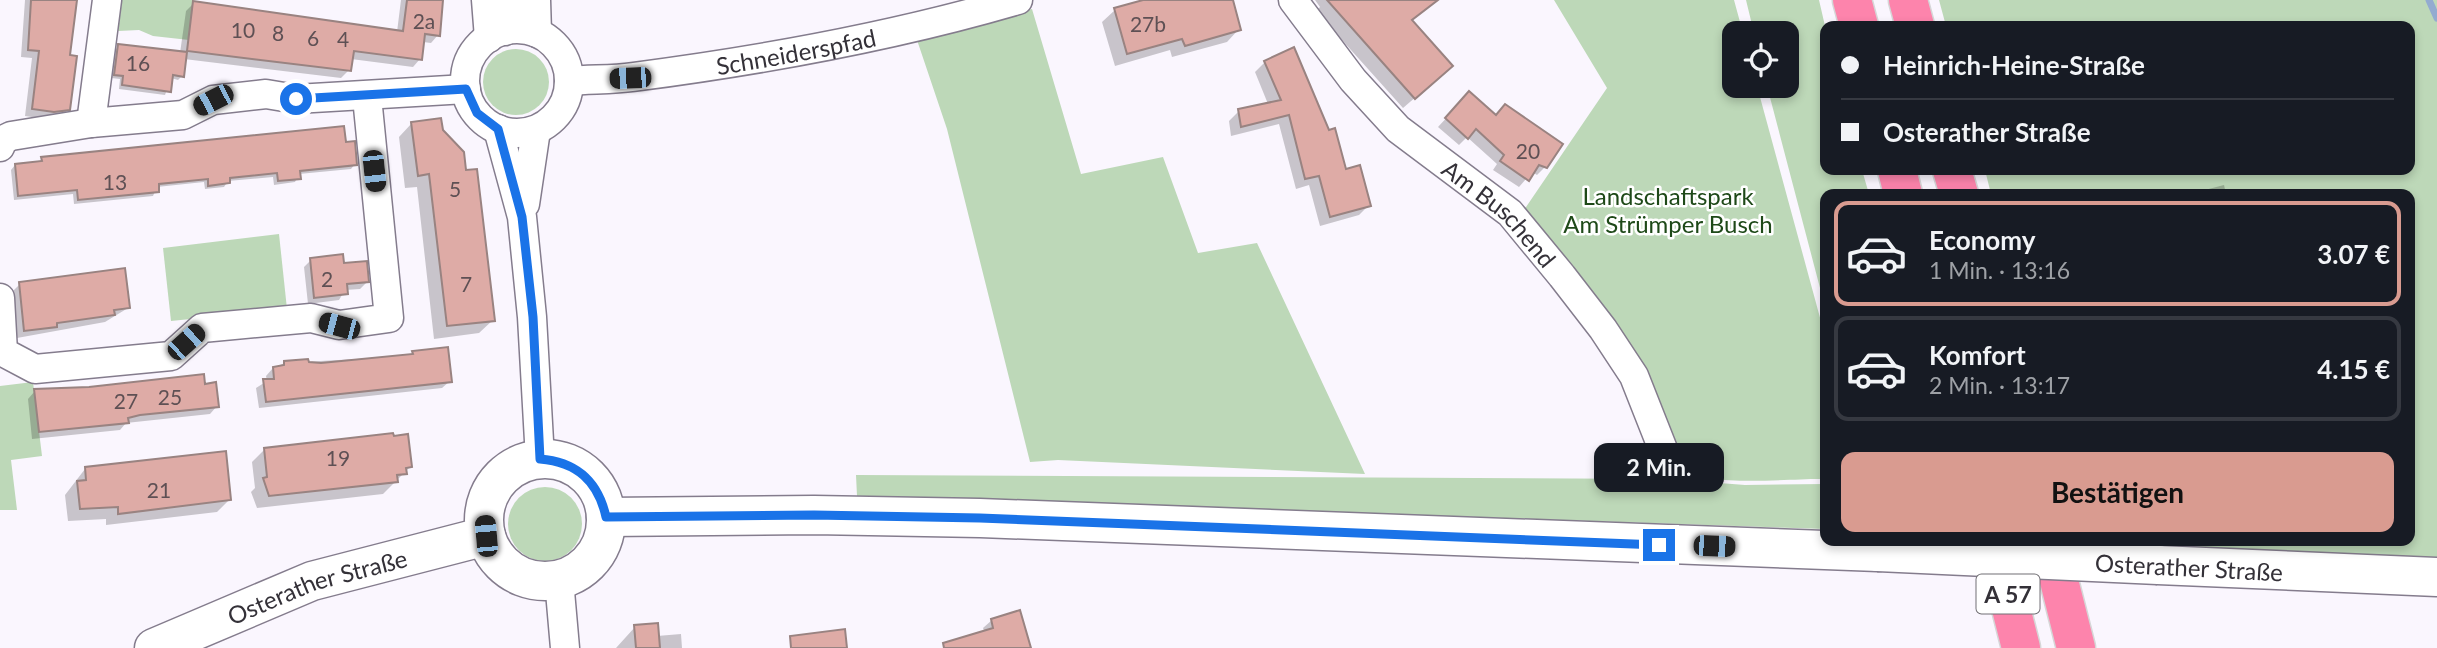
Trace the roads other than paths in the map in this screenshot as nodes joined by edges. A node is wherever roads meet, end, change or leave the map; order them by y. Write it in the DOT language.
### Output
graph roads {
  1 [pos="107,0"];
  2 [pos="486,0"];
  3 [pos="514,0"];
  4 [pos="536,0"];
  5 [pos="1018,0"];
  6 [pos="1293,0"];
  7 [pos="1852,0"];
  8 [pos="1908,0"];
  9 [pos="1858,21"];
  10 [pos="1914,21"];
  11 [pos="537,33"];
  12 [pos="497,35"];
  13 [pos="569,81"];
  14 [pos="466,89"];
  15 [pos="367,97"];
  16 [pos="91,123"];
  17 [pos="498,129"];
  18 [pos="536,130"];
  19 [pos="6,141"];
  20 [pos="522,217"];
  21 [pos="0,298"];
  22 [pos="1666,457"];
  23 [pos="540,459"];
  24 [pos="623,516"];
  25 [pos="486,536"];
  26 [pos="1995,546"];
  27 [pos="2050,546"];
  28 [pos="2437,577"];
  29 [pos="559,580"];
  30 [pos="154,648"];
  31 [pos="565,648"];
  32 [pos="2021,648"];
  33 [pos="2076,648"];
  1 -- 16 [label="street"];
  2 -- 12 [label="street"];
  3 -- 12 [label="street"];
  4 -- 11 [label="street"];
  5 -- 13 [label="street, Schneiderspfad"];
  6 -- 22 [label="street, Am Buschend"];
  7 -- 9 [label="highway"];
  8 -- 10 [label="highway"];
  11 -- 12 [label="street"];
  11 -- 13 [label="street"];
  12 -- 14 [label="street"];
  13 -- 18 [label="street"];
  14 -- 15 [label="street"];
  14 -- 17 [label="street"];
  15 -- 16 [label="street"];
  15 -- 21 [label="street"];
  16 -- 19 [label="street"];
  17 -- 18 [label="street"];
  17 -- 20 [label="street"];
  18 -- 20 [label="street"];
  20 -- 23 [label="street"];
  23 -- 24 [label="main road"];
  23 -- 25 [label="main road"];
  24 -- 28 [label="main road, Osterather Straße, bridge"];
  24 -- 29 [label="main road"];
  25 -- 29 [label="main road"];
  25 -- 30 [label="main road, Osterather Straße"];
  26 -- 32 [label="highway, A 57"];
  27 -- 33 [label="highway, A 57"];
  29 -- 31 [label="street"];
}
